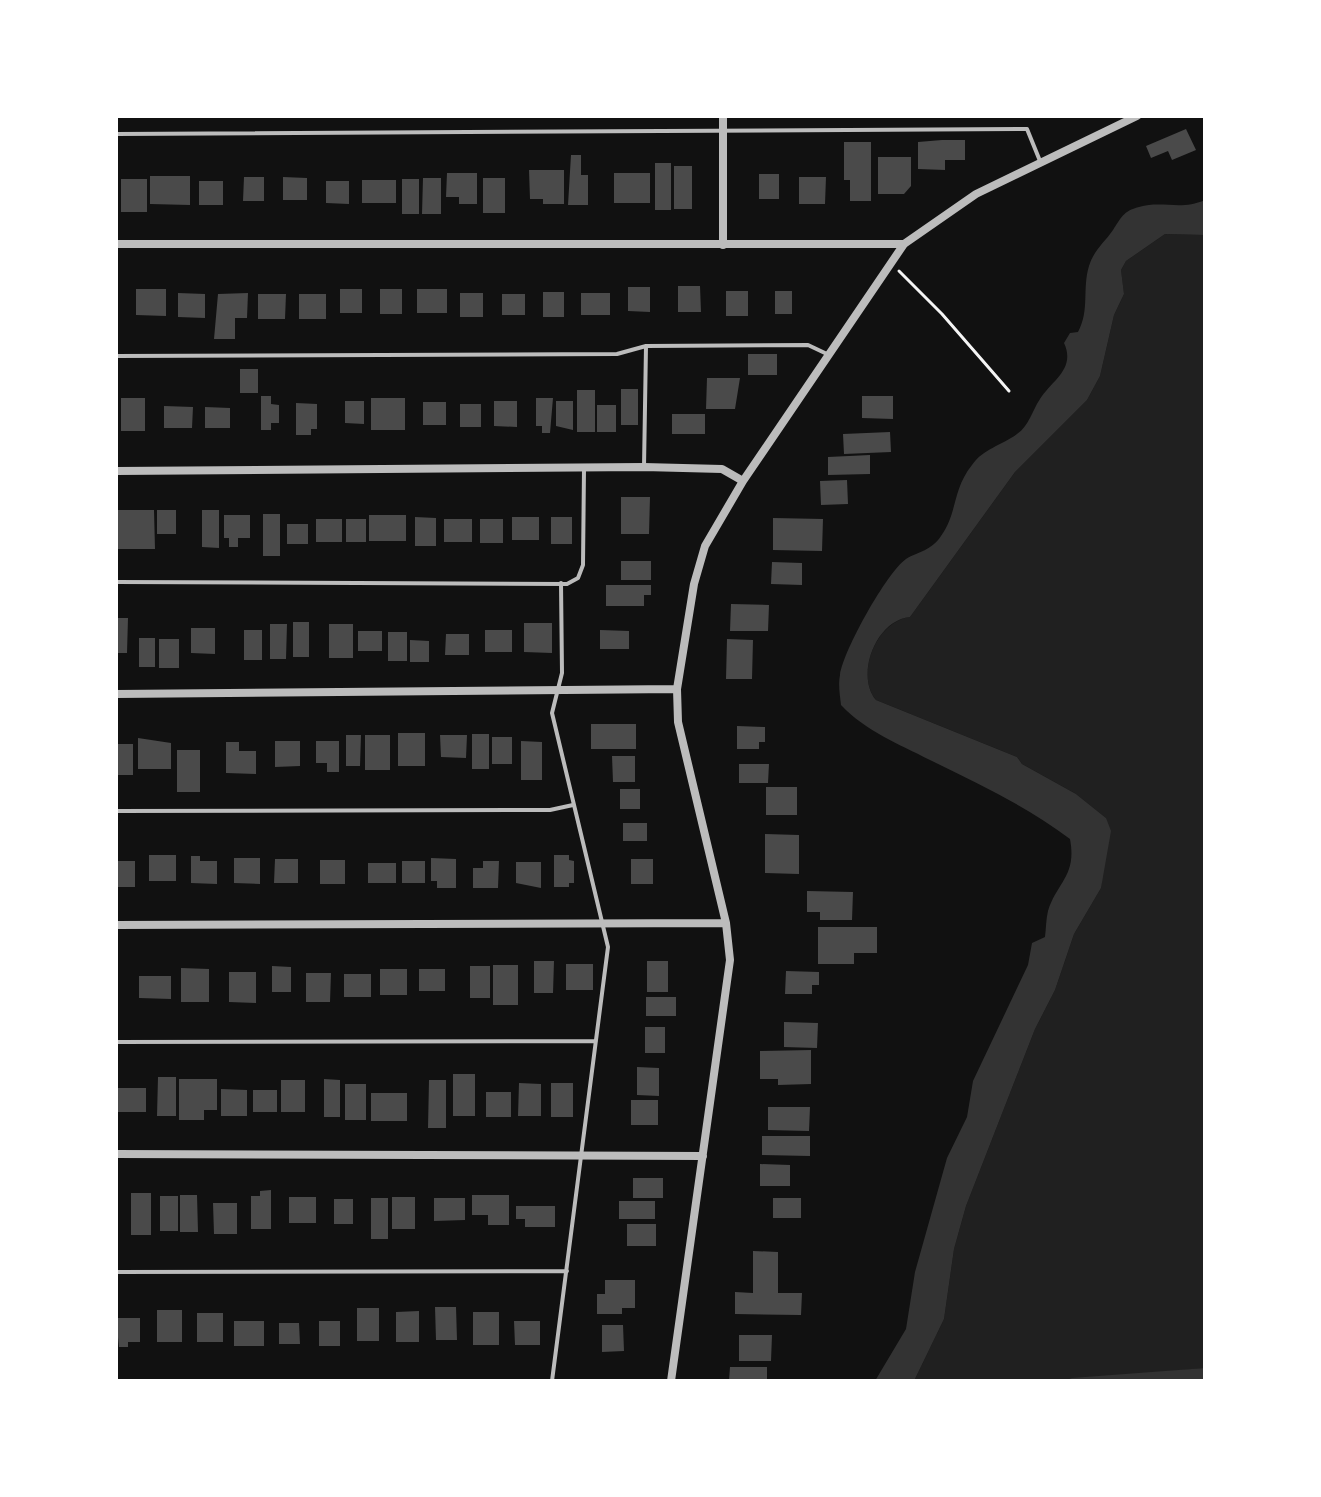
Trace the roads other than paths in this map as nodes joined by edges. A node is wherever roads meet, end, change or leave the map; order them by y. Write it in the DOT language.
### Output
graph roads {
  1 [pos="723,116"];
  2 [pos="1137,116"];
  3 [pos="723,130"];
  4 [pos="116,134"];
  5 [pos="1040,164"];
  6 [pos="116,244"];
  7 [pos="904,244"];
  8 [pos="723,245"];
  9 [pos="646,346"];
  10 [pos="827,355"];
  11 [pos="116,356"];
  12 [pos="644,467"];
  13 [pos="584,468"];
  14 [pos="116,471"];
  15 [pos="743,481"];
  16 [pos="116,582"];
  17 [pos="561,583"];
  18 [pos="677,689"];
  19 [pos="556,691"];
  20 [pos="116,694"];
  21 [pos="574,805"];
  22 [pos="116,811"];
  23 [pos="602,923"];
  24 [pos="726,923"];
  25 [pos="116,925"];
  26 [pos="596,1041"];
  27 [pos="116,1042"];
  28 [pos="116,1154"];
  29 [pos="580,1156"];
  30 [pos="703,1156"];
  31 [pos="567,1271"];
  32 [pos="116,1272"];
  33 [pos="552,1381"];
  34 [pos="671,1381"];
  1 -- 3 [label="street"];
  2 -- 5 [label="street"];
  3 -- 4 [label="lane"];
  3 -- 5 [label="lane"];
  3 -- 8 [label="street"];
  5 -- 7 [label="street"];
  6 -- 8 [label="street"];
  7 -- 8 [label="street"];
  7 -- 10 [label="street"];
  9 -- 10 [label="lane"];
  9 -- 11 [label="lane"];
  9 -- 12 [label="lane"];
  10 -- 15 [label="street"];
  12 -- 13 [label="street"];
  12 -- 15 [label="street"];
  13 -- 14 [label="street"];
  13 -- 17 [label="lane"];
  15 -- 18 [label="street"];
  16 -- 17 [label="lane"];
  17 -- 19 [label="lane"];
  18 -- 19 [label="street"];
  18 -- 24 [label="street"];
  19 -- 20 [label="street"];
  19 -- 21 [label="lane"];
  21 -- 22 [label="lane"];
  21 -- 23 [label="lane"];
  23 -- 24 [label="street"];
  23 -- 25 [label="street"];
  23 -- 26 [label="lane"];
  24 -- 30 [label="street"];
  26 -- 27 [label="lane"];
  26 -- 29 [label="lane"];
  28 -- 29 [label="street"];
  29 -- 30 [label="street"];
  29 -- 31 [label="lane"];
  30 -- 34 [label="street"];
  31 -- 32 [label="lane"];
  31 -- 33 [label="lane"];
}
